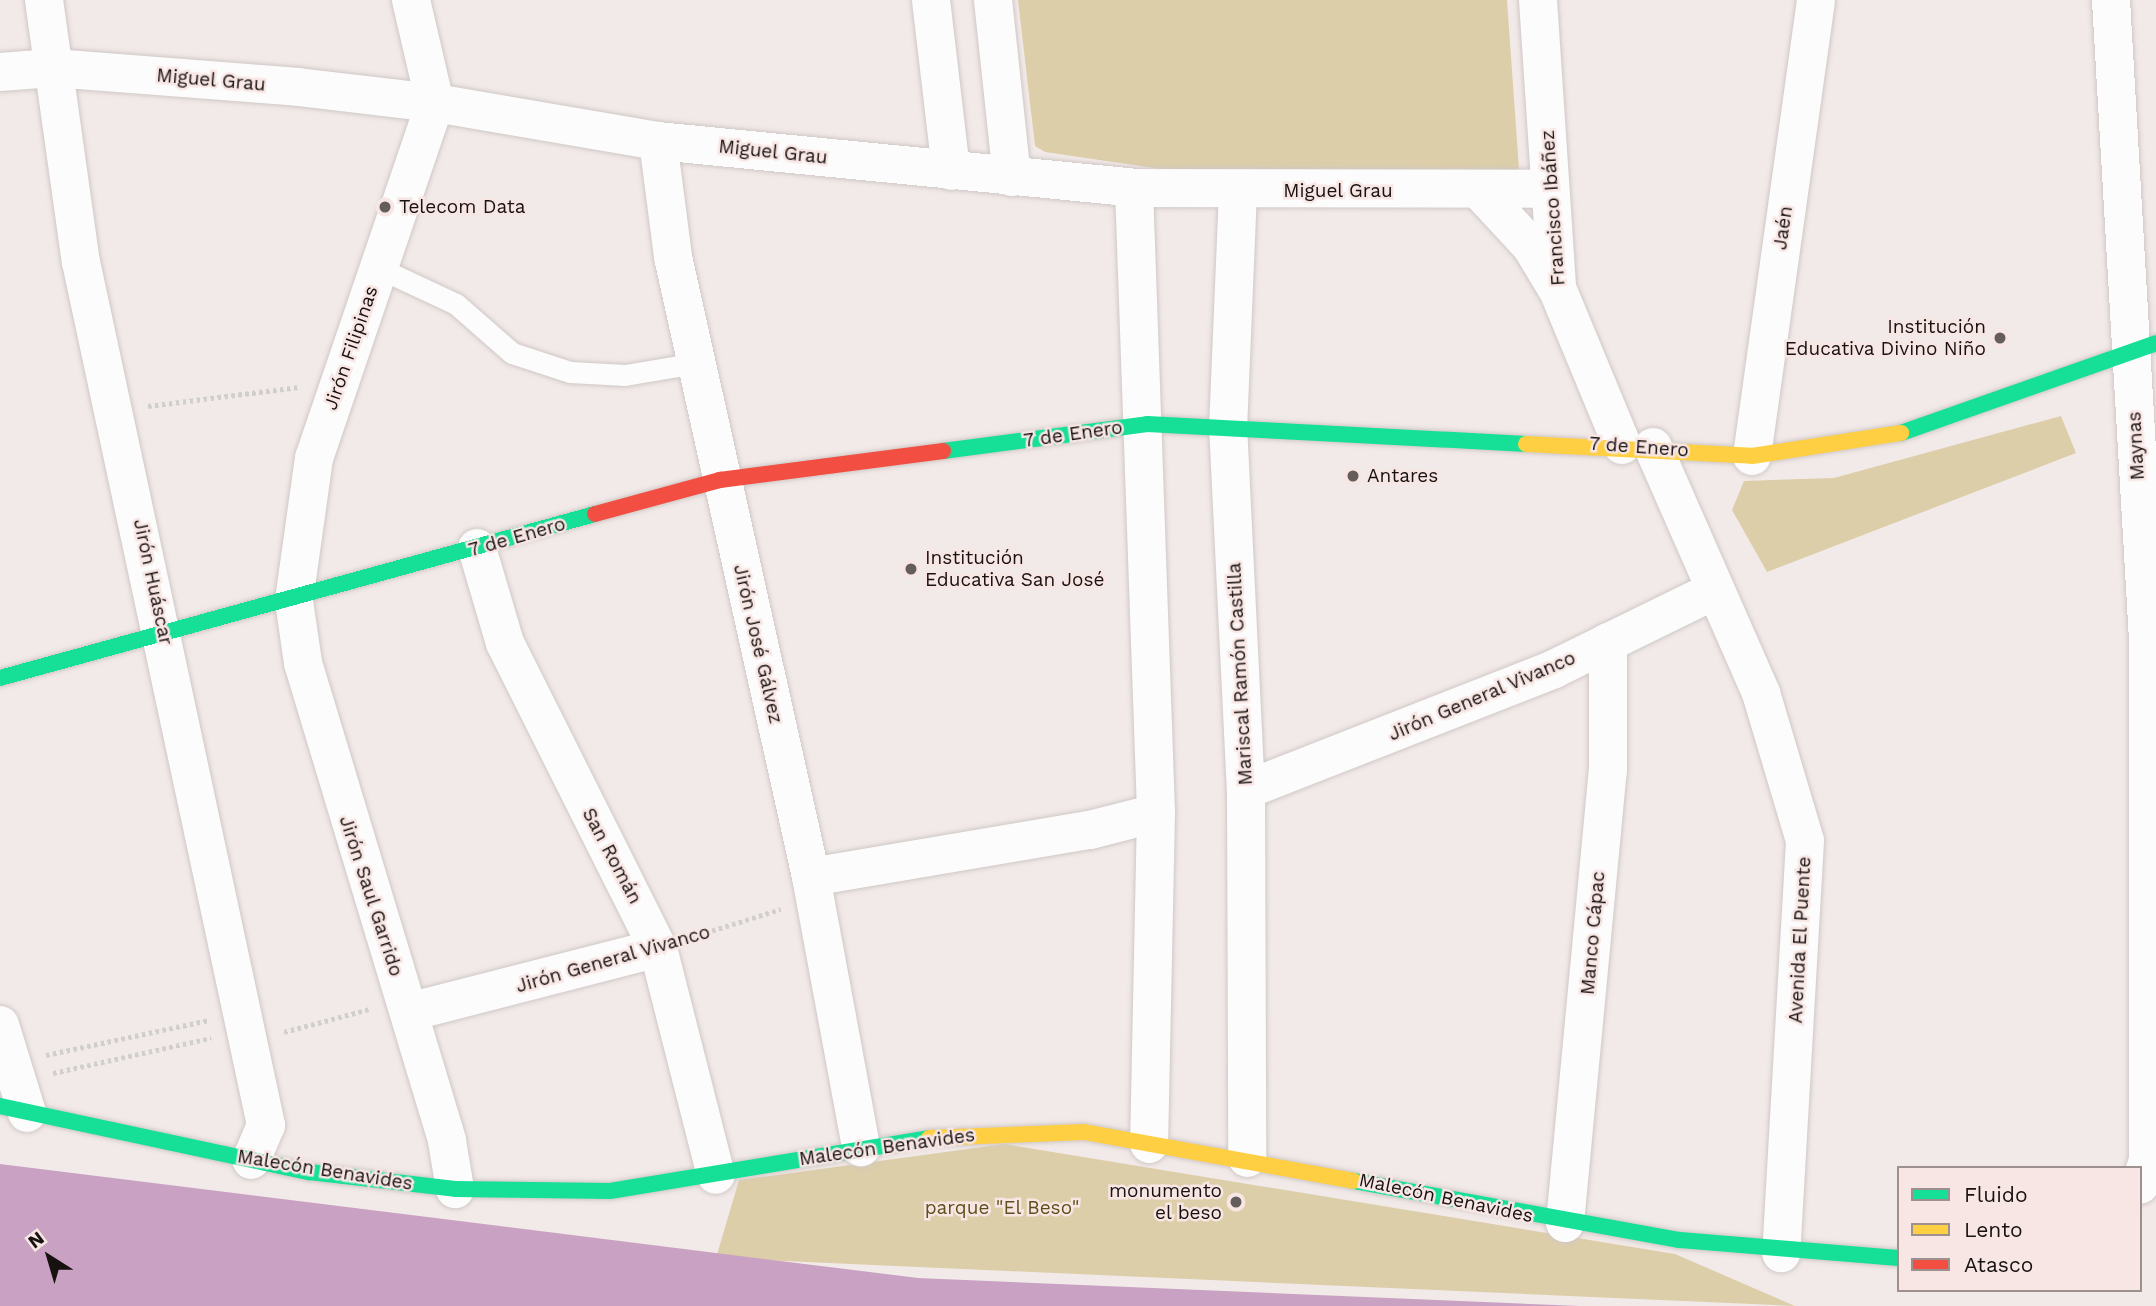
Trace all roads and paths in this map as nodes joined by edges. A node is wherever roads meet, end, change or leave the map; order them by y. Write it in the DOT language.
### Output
graph roads {
  1 [pos="44,0"];
  2 [pos="411,0"];
  3 [pos="931,0"];
  4 [pos="993,0"];
  5 [pos="1538,0"];
  6 [pos="1816,0"];
  7 [pos="2111,0"];
  8 [pos="52,68"];
  9 [pos="0,72"];
  10 [pos="435,103"];
  11 [pos="657,141"];
  12 [pos="951,171"];
  13 [pos="1012,177"];
  14 [pos="1134,188"];
  15 [pos="1550,189"];
  16 [pos="1238,191"];
  17 [pos="1481,192"];
  18 [pos="379,268"];
  19 [pos="1556,288"];
  20 [pos="2143,347"];
  21 [pos="696,363"];
  22 [pos="338,384"];
  23 [pos="116,411"];
  24 [pos="1147,424"];
  25 [pos="1228,425"];
  26 [pos="1637,446"];
  27 [pos="1752,456"];
  28 [pos="720,480"];
  29 [pos="477,548"];
  30 [pos="1713,591"];
  31 [pos="294,600"];
  32 [pos="165,637"];
  33 [pos="2152,639"];
  34 [pos="1608,642"];
  35 [pos="0,678"];
  36 [pos="1246,790"];
  37 [pos="1156,813"];
  38 [pos="813,888"];
  39 [pos="658,948"];
  40 [pos="2152,973"];
  41 [pos="407,1006"];
  42 [pos="0,1025"];
  43 [pos="247,1028"];
  44 [pos="15,1090"];
  45 [pos="1149,1144"];
  46 [pos="861,1147"];
  47 [pos="1247,1157"];
  48 [pos="251,1160"];
  49 [pos="716,1175"];
  50 [pos="2142,1179"];
  51 [pos="455,1189"];
  52 [pos="1565,1223"];
  53 [pos="1781,1252"];
  54 [pos="1897,1258"];
  1 -- 8 [label="street, Jirón Huáscar"];
  2 -- 10 [label="street"];
  3 -- 12 [label="street"];
  4 -- 13 [label="street"];
  5 -- 15 [label="street, Francisco Ibáñez"];
  6 -- 27 [label="street, Jaén"];
  7 -- 20 [label="street, Maynas"];
  8 -- 9 [label="street, Miguel Grau"];
  8 -- 10 [label="street, Miguel Grau"];
  8 -- 23 [label="street, Jirón Huáscar"];
  10 -- 11 [label="street, Miguel Grau"];
  10 -- 18 [label="street, Jirón Filipinas"];
  11 -- 12 [label="street, Miguel Grau"];
  11 -- 21 [label="street, Jirón José Gálvez"];
  12 -- 13 [label="street, Miguel Grau"];
  13 -- 14 [label="street, Miguel Grau"];
  14 -- 16 [label="street, Miguel Grau"];
  14 -- 24 [label="street"];
  15 -- 17 [label="street, Miguel Grau"];
  15 -- 19 [label="street, Francisco Ibáñez"];
  16 -- 17 [label="street, Miguel Grau"];
  16 -- 25 [label="street, Mariscal Ramón Castilla"];
  17 -- 19 [label="street"];
  18 -- 21 [label="lane"];
  18 -- 22 [label="street, Jirón Filipinas"];
  19 -- 26 [label="street, Francisco Ibáñez"];
  20 -- 27 [label="street, 7 de Enero"];
  20 -- 33 [label="street, Maynas"];
  21 -- 28 [label="street, Jirón José Gálvez"];
  22 -- 23 [label="path"];
  22 -- 31 [label="street, Jirón Filipinas"];
  23 -- 32 [label="street, Jirón Huáscar"];
  24 -- 25 [label="street, 7 de Enero"];
  24 -- 28 [label="street, 7 de Enero"];
  24 -- 37 [label="street"];
  25 -- 26 [label="street, 7 de Enero"];
  25 -- 36 [label="street, Mariscal Ramón Castilla"];
  26 -- 27 [label="street, 7 de Enero"];
  26 -- 30 [label="street, Avenida El Puente"];
  28 -- 29 [label="street, 7 de Enero"];
  28 -- 38 [label="street, Jirón José Gálvez"];
  29 -- 31 [label="street, 7 de Enero"];
  29 -- 39 [label="street, San Román"];
  30 -- 34 [label="street, Jirón General Vivanco"];
  30 -- 53 [label="street, Avenida El Puente"];
  31 -- 32 [label="street, 7 de Enero"];
  31 -- 41 [label="street, Jirón Saul Garrido"];
  32 -- 35 [label="street, 7 de Enero"];
  32 -- 43 [label="street, Jirón Huáscar"];
  33 -- 40 [label="street, Maynas"];
  34 -- 36 [label="street, Jirón General Vivanco"];
  34 -- 52 [label="street, Manco Cápac"];
  36 -- 47 [label="street, Mariscal Ramón Castilla"];
  37 -- 38 [label="street"];
  37 -- 45 [label="street"];
  38 -- 39 [label="path, Jirón General Vivanco"];
  38 -- 46 [label="street, Jirón José Gálvez"];
  39 -- 41 [label="street, Jirón General Vivanco"];
  39 -- 49 [label="street, San Román"];
  40 -- 50 [label="street, Maynas"];
  41 -- 43 [label="path"];
  41 -- 51 [label="street, Jirón Saul Garrido"];
  42 -- 44 [label="street"];
  43 -- 44 [label="path"];
  43 -- 44 [label="path"];
  43 -- 48 [label="street, Jirón Huáscar"];
  44 -- 48 [label="street, Malecón Benavides"];
  45 -- 46 [label="street, Malecón Benavides"];
  45 -- 47 [label="street, Malecón Benavides"];
  46 -- 49 [label="street, Malecón Benavides"];
  47 -- 52 [label="street, Malecón Benavides"];
  48 -- 51 [label="street, Malecón Benavides"];
  49 -- 51 [label="street, Malecón Benavides"];
  52 -- 53 [label="street, Malecón Benavides"];
  53 -- 54 [label="street, Malecón Benavides"];
}
